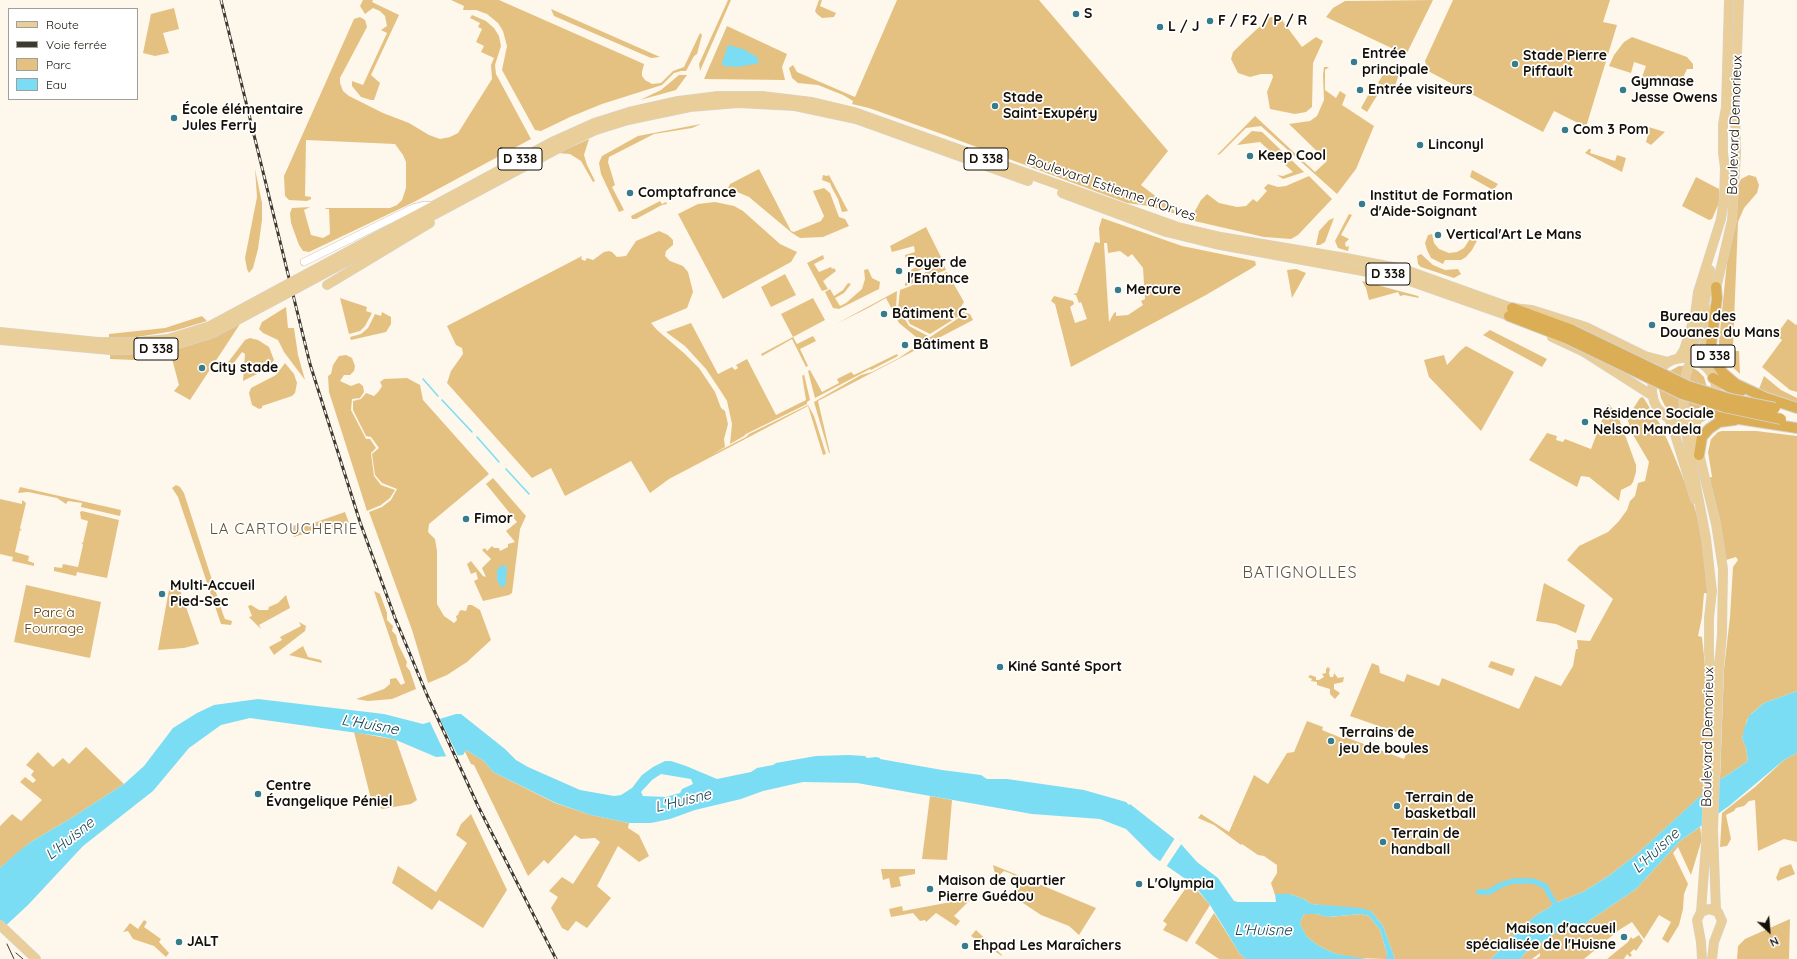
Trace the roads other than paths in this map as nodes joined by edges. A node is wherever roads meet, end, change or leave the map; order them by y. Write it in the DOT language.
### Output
graph roads {
  1 [pos="1728,0"];
  2 [pos="1739,0"];
  3 [pos="434,206"];
  4 [pos="446,211"];
  5 [pos="1720,220"];
  6 [pos="1726,250"];
  7 [pos="342,260"];
  8 [pos="304,262"];
  9 [pos="1710,269"];
  10 [pos="1701,284"];
  11 [pos="327,285"];
  12 [pos="1716,287"];
  13 [pos="1705,301"];
  14 [pos="1510,312"];
  15 [pos="1519,320"];
  16 [pos="212,329"];
  17 [pos="0,332"];
  18 [pos="1569,334"];
  19 [pos="0,340"];
  20 [pos="1691,354"];
  21 [pos="1679,358"];
  22 [pos="1668,362"];
  23 [pos="1688,367"];
  24 [pos="1707,368"];
  25 [pos="1713,378"];
  26 [pos="1653,396"];
  27 [pos="1766,398"];
  28 [pos="1797,408"];
  29 [pos="1684,414"];
  30 [pos="1797,414"];
  31 [pos="1701,416"];
  32 [pos="1668,417"];
  33 [pos="1739,419"];
  34 [pos="1797,422"];
  35 [pos="1685,427"];
  36 [pos="1797,428"];
  37 [pos="1699,455"];
  38 [pos="1698,484"];
  39 [pos="1702,499"];
  40 [pos="1713,756"];
  41 [pos="1710,833"];
  42 [pos="1716,910"];
  43 [pos="1701,912"];
  44 [pos="0,926"];
  45 [pos="1700,930"];
  46 [pos="1718,931"];
  47 [pos="36,959"];
  48 [pos="1702,959"];
  49 [pos="1712,959"];
  1 -- 5 [label="main road, Boulevard Demorieux"];
  2 -- 6 [label="main road, Boulevard Demorieux"];
  3 -- 7 [label="main road, Boulevard Estienne d'Orves / D 338"];
  3 -- 8 [label="street, D 338"];
  3 -- 14 [label="main road, Boulevard Estienne d'Orves / D 338"];
  4 -- 7 [label="main road, Boulevard Estienne d'Orves / D 338"];
  4 -- 11 [label="main road, D 338"];
  4 -- 14 [label="main road, Boulevard Estienne d'Orves / D 338"];
  5 -- 9 [label="main road"];
  5 -- 10 [label="main road"];
  6 -- 12 [label="main road"];
  6 -- 13 [label="main road"];
  7 -- 16 [label="main road, D 338, bridge"];
  9 -- 10 [label="main road"];
  9 -- 13 [label="main road"];
  10 -- 21 [label="main road"];
  12 -- 24 [label="main road"];
  12 -- 27 [label="highway, D 338"];
  13 -- 20 [label="main road"];
  14 -- 15 [label="highway, Boulevard Estienne d'Orves / D 338"];
  14 -- 18 [label="highway, Boulevard Estienne d'Orves / D 338"];
  14 -- 22 [label="main road"];
  15 -- 18 [label="highway, Boulevard Estienne d'Orves / D 338"];
  15 -- 26 [label="main road"];
  16 -- 17 [label="main road, D 338"];
  16 -- 19 [label="main road, D 338"];
  18 -- 30 [label="highway, D 338, bridge"];
  18 -- 34 [label="highway, D 338, bridge"];
  21 -- 22 [label="main road"];
  21 -- 24 [label="main road"];
  22 -- 26 [label="main road"];
  23 -- 29 [label="main road"];
  24 -- 25 [label="main road"];
  25 -- 27 [label="highway, D 338"];
  25 -- 31 [label="main road"];
  26 -- 32 [label="main road"];
  27 -- 28 [label="highway, D 338"];
  31 -- 32 [label="main road"];
  31 -- 33 [label="highway"];
  31 -- 37 [label="main road"];
  32 -- 38 [label="main road"];
  33 -- 36 [label="highway"];
  33 -- 37 [label="highway"];
  35 -- 38 [label="main road"];
  37 -- 38 [label="main road"];
  38 -- 39 [label="main road"];
  38 -- 39 [label="main road"];
  39 -- 40 [label="main road, Boulevard Demorieux"];
  39 -- 40 [label="main road, Boulevard Demorieux"];
  40 -- 41 [label="main road, Boulevard Demorieux"];
  41 -- 42 [label="main road, Boulevard Demorieux"];
  41 -- 43 [label="main road, Boulevard Demorieux"];
  42 -- 43 [label="main road"];
  42 -- 46 [label="main road, Boulevard Demorieux"];
  43 -- 45 [label="main road, Boulevard Demorieux"];
  44 -- 47 [label="main road"];
  45 -- 46 [label="main road"];
  45 -- 48 [label="main road, Boulevard Demorieux"];
  46 -- 49 [label="main road, Boulevard Demorieux"];
}
